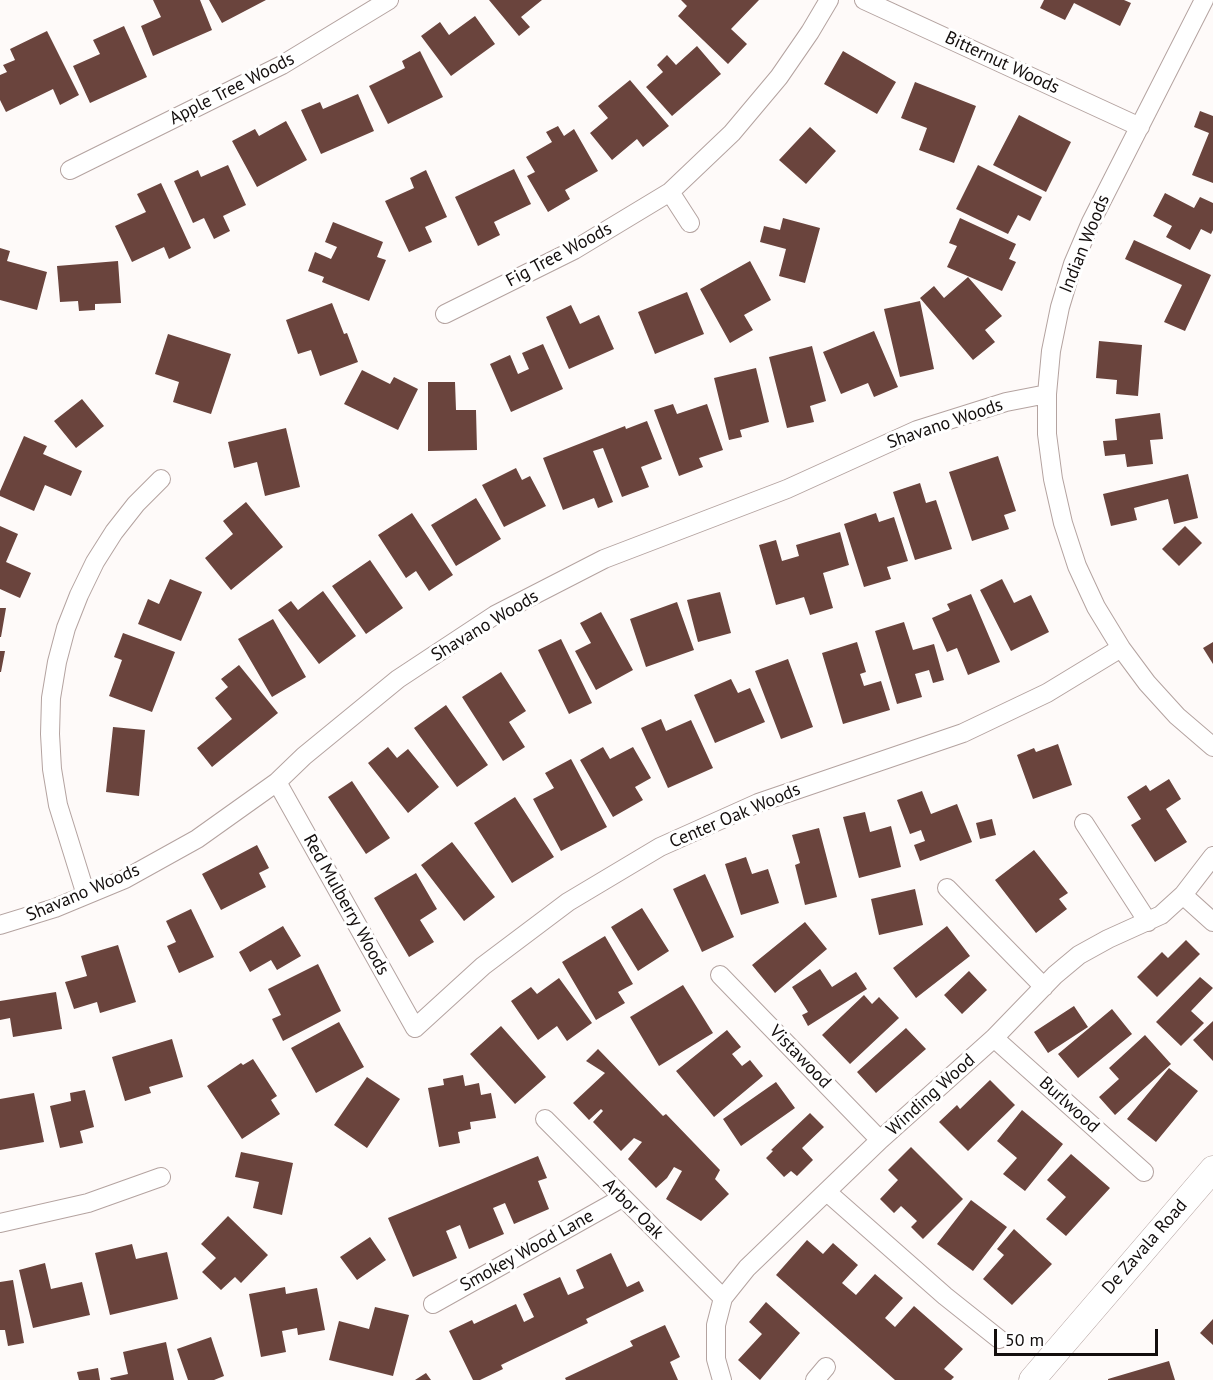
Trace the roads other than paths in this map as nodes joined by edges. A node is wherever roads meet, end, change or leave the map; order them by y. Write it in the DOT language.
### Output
graph roads {
  1 [pos="389,0"];
  2 [pos="829,0"];
  3 [pos="864,0"];
  4 [pos="1204,0"];
  5 [pos="1140,127"];
  6 [pos="70,170"];
  7 [pos="670,192"];
  8 [pos="690,223"];
  9 [pos="445,314"];
  10 [pos="1047,394"];
  11 [pos="162,479"];
  12 [pos="1121,648"];
  13 [pos="1213,747"];
  14 [pos="277,782"];
  15 [pos="1084,823"];
  16 [pos="1213,856"];
  17 [pos="948,888"];
  18 [pos="86,895"];
  19 [pos="1183,895"];
  20 [pos="1148,922"];
  21 [pos="1213,922"];
  22 [pos="0,925"];
  23 [pos="720,975"];
  24 [pos="1044,987"];
  25 [pos="415,1028"];
  26 [pos="994,1038"];
  27 [pos="545,1119"];
  28 [pos="880,1140"];
  29 [pos="1213,1169"];
  30 [pos="1144,1172"];
  31 [pos="161,1177"];
  32 [pos="826,1192"];
  33 [pos="621,1198"];
  34 [pos="0,1223"];
  35 [pos="723,1298"];
  36 [pos="433,1304"];
  37 [pos="999,1339"];
  38 [pos="722,1380"];
  39 [pos="1032,1380"];
  1 -- 6 [label="street, Apple Tree Woods"];
  2 -- 7 [label="street, Fig Tree Woods"];
  3 -- 5 [label="street, Bitternut Woods"];
  4 -- 5 [label="street, Indian Woods"];
  5 -- 10 [label="street, Indian Woods"];
  7 -- 8 [label="street"];
  7 -- 9 [label="street, Fig Tree Woods"];
  10 -- 12 [label="street, Indian Woods"];
  10 -- 14 [label="street, Shavano Woods"];
  11 -- 18 [label="street"];
  12 -- 13 [label="street, Indian Woods"];
  12 -- 25 [label="street, Center Oak Woods"];
  14 -- 18 [label="street, Shavano Woods"];
  14 -- 25 [label="street, Red Mulberry Woods"];
  15 -- 20 [label="street"];
  16 -- 19 [label="street, Winding Wood"];
  17 -- 24 [label="street"];
  18 -- 22 [label="street, Shavano Woods"];
  19 -- 20 [label="street, Winding Wood"];
  19 -- 21 [label="street"];
  20 -- 24 [label="street, Winding Wood"];
  23 -- 28 [label="street, Vistawood"];
  24 -- 26 [label="street, Winding Wood"];
  26 -- 28 [label="street, Winding Wood"];
  26 -- 30 [label="street, Burlwood"];
  27 -- 33 [label="street, Arbor Oak"];
  28 -- 32 [label="street, Winding Wood"];
  29 -- 39 [label="main road, De Zavala Road"];
  31 -- 34 [label="street"];
  32 -- 35 [label="street, Winding Wood"];
  32 -- 37 [label="street"];
  33 -- 35 [label="street, Arbor Oak"];
  33 -- 36 [label="street, Smokey Wood Lane"];
  35 -- 38 [label="street, Winding Wood"];
}
